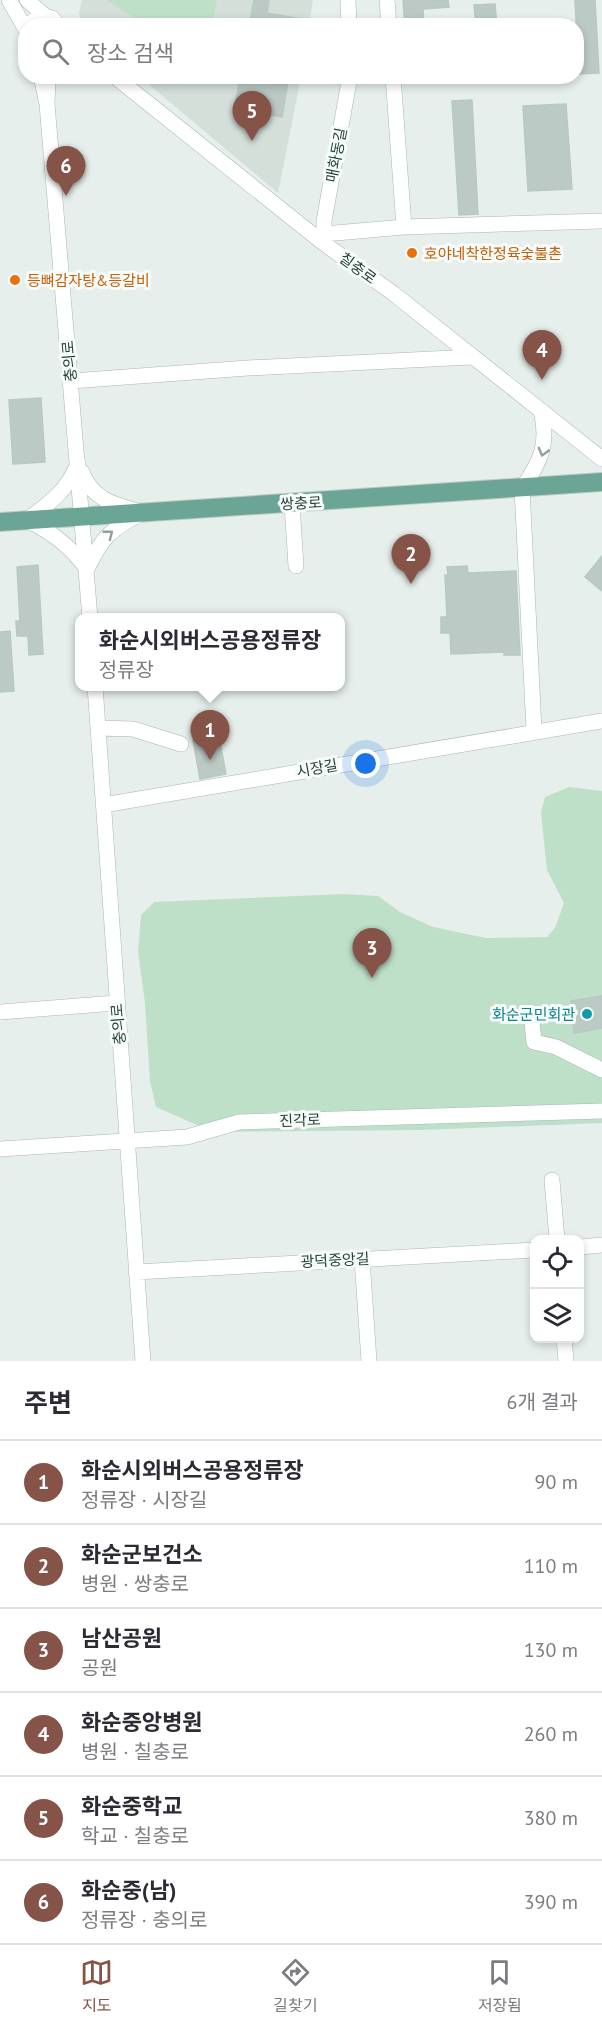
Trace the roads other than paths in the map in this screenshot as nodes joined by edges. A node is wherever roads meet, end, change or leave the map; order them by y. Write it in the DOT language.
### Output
graph roads {
  1 [pos="9,0"];
  2 [pos="27,0"];
  3 [pos="348,0"];
  4 [pos="387,0"];
  5 [pos="52,17"];
  6 [pos="19,18"];
  7 [pos="34,18"];
  8 [pos="349,18"];
  9 [pos="388,18"];
  10 [pos="43,84"];
  11 [pos="48,84"];
  12 [pos="124,84"];
  13 [pos="349,84"];
  14 [pos="394,84"];
  15 [pos="47,104"];
  16 [pos="602,221"];
  17 [pos="404,227"];
  18 [pos="323,238"];
  19 [pos="472,357"];
  20 [pos="71,381"];
  21 [pos="541,411"];
  22 [pos="602,459"];
  23 [pos="78,464"];
  24 [pos="602,482"];
  25 [pos="522,488"];
  26 [pos="292,504"];
  27 [pos="145,512"];
  28 [pos="83,516"];
  29 [pos="27,520"];
  30 [pos="0,522"];
  31 [pos="296,566"];
  32 [pos="87,569"];
  33 [pos="90,613"];
  34 [pos="95,691"];
  35 [pos="602,721"];
  36 [pos="98,728"];
  37 [pos="534,730"];
  38 [pos="181,744"];
  39 [pos="103,805"];
  40 [pos="116,1003"];
  41 [pos="0,1012"];
  42 [pos="531,1012"];
  43 [pos="602,1070"];
  44 [pos="602,1111"];
  45 [pos="127,1142"];
  46 [pos="0,1149"];
  47 [pos="552,1180"];
  48 [pos="557,1235"];
  49 [pos="602,1245"];
  50 [pos="584,1247"];
  51 [pos="530,1250"];
  52 [pos="362,1258"];
  53 [pos="136,1272"];
  54 [pos="564,1343"];
  55 [pos="143,1361"];
  56 [pos="369,1361"];
  57 [pos="566,1361"];
  1 -- 6 [label="street"];
  2 -- 5 [label="street"];
  3 -- 8 [label="street"];
  4 -- 9 [label="street"];
  5 -- 7 [label="street"];
  10 -- 15 [label="street"];
  11 -- 15 [label="street"];
  12 -- 18 [label="street, 칠충로"];
  13 -- 18 [label="street, 매화동길"];
  14 -- 17 [label="street"];
  15 -- 20 [label="street, 충의로"];
  16 -- 17 [label="street"];
  17 -- 18 [label="street"];
  18 -- 19 [label="street, 칠충로"];
  19 -- 20 [label="street"];
  19 -- 21 [label="street, 칠충로"];
  20 -- 23 [label="street, 충의로"];
  21 -- 22 [label="street, 칠충로"];
  21 -- 25 [label="street, one-way"];
  23 -- 27 [label="street"];
  23 -- 28 [label="street, 충의로"];
  23 -- 29 [label="street"];
  24 -- 25 [label="main road, 쌍충로"];
  25 -- 26 [label="main road, 쌍충로"];
  25 -- 37 [label="street"];
  26 -- 27 [label="main road, 쌍충로"];
  26 -- 31 [label="street"];
  27 -- 28 [label="main road, 쌍충로"];
  32 -- 27 [label="street, one-way"];
  28 -- 29 [label="main road, 쌍충로"];
  28 -- 32 [label="street, 충의로"];
  29 -- 30 [label="main road, 쌍충로"];
  29 -- 32 [label="street"];
  32 -- 33 [label="street, 충의로"];
  34 -- 36 [label="street, 충의로"];
  35 -- 37 [label="street, 시장길"];
  36 -- 38 [label="street"];
  36 -- 39 [label="street, 충의로"];
  37 -- 39 [label="street, 시장길"];
  39 -- 40 [label="street, 충의로"];
  40 -- 41 [label="street"];
  40 -- 45 [label="street, 충의로"];
  42 -- 43 [label="street"];
  44 -- 45 [label="street, 진각로"];
  45 -- 46 [label="street, 진각로"];
  45 -- 53 [label="street, 충의로"];
  47 -- 48 [label="street"];
  49 -- 50 [label="street"];
  51 -- 52 [label="street, 광덕중앙길"];
  52 -- 53 [label="street, 광덕중앙길"];
  52 -- 56 [label="street"];
  53 -- 55 [label="street, 충의로"];
  54 -- 57 [label="street"];
}
